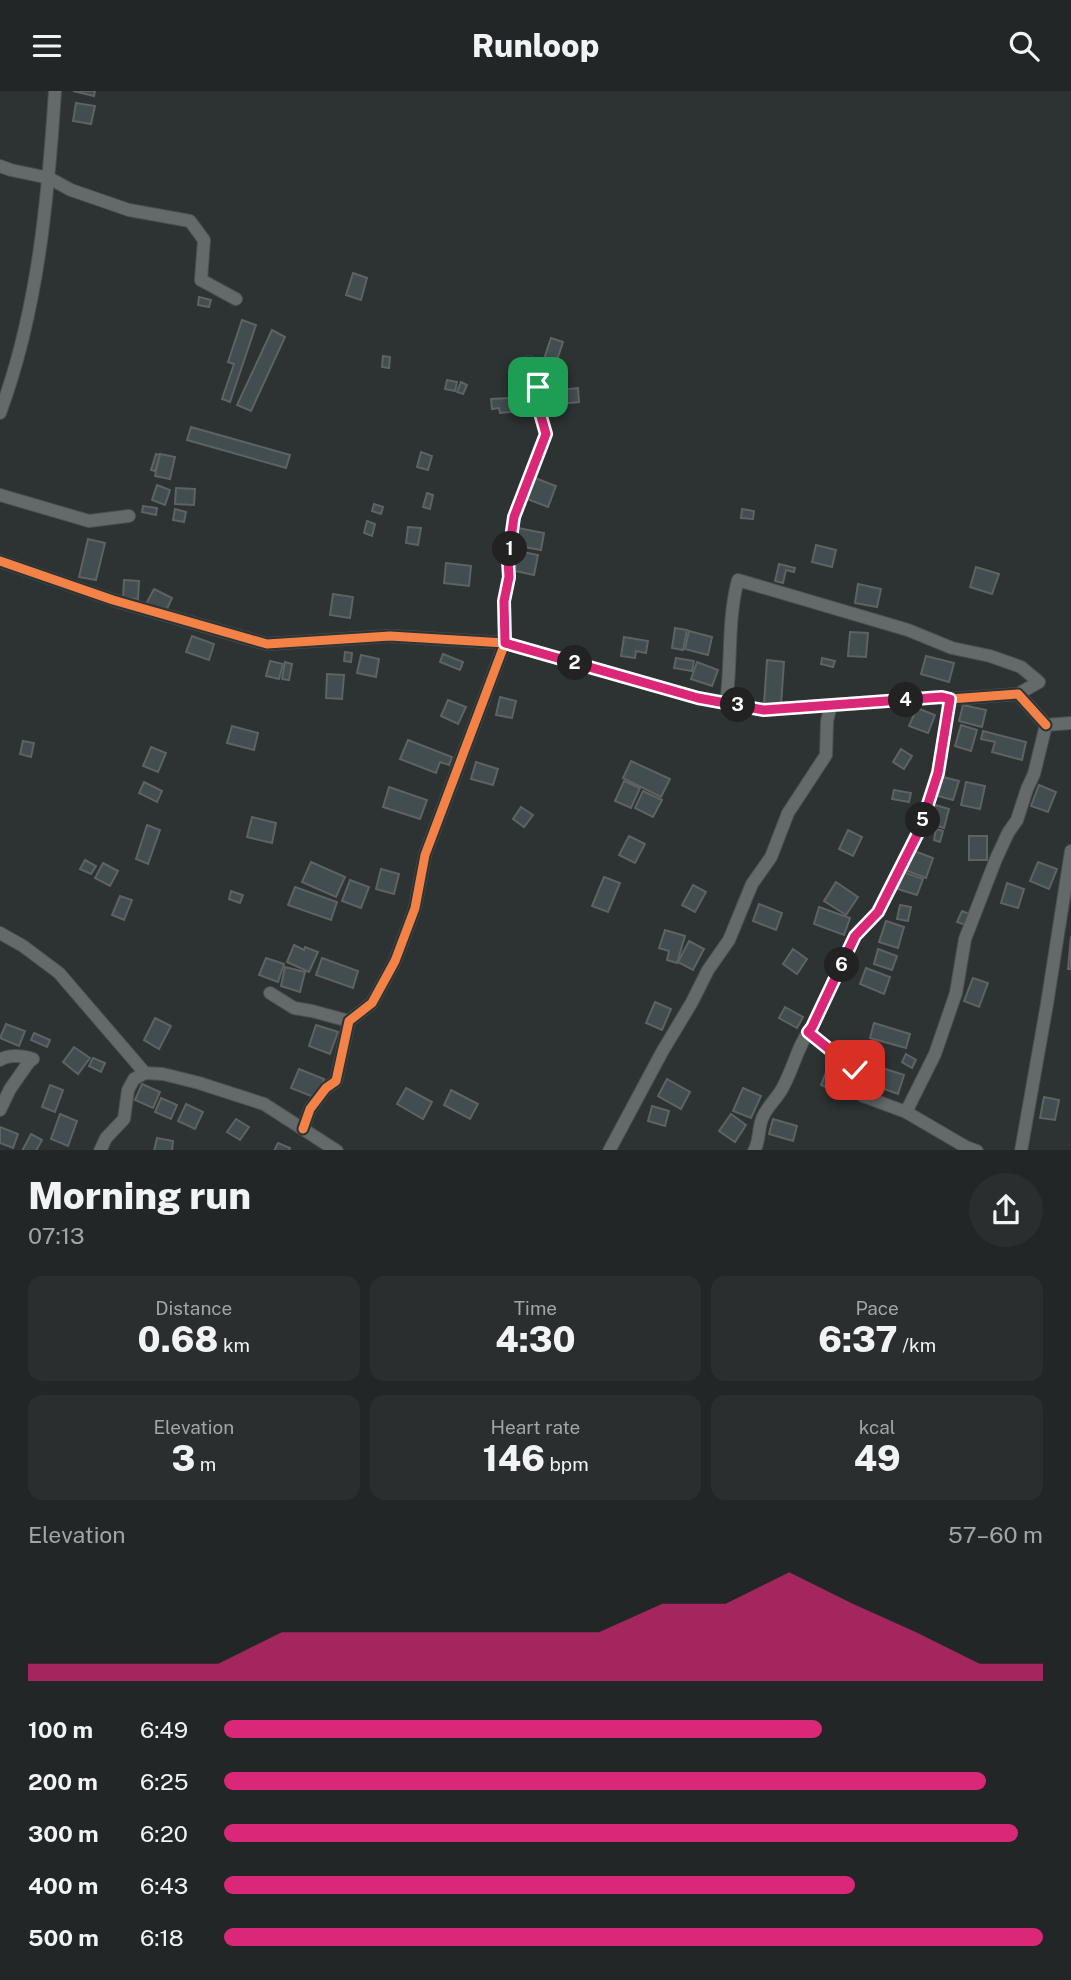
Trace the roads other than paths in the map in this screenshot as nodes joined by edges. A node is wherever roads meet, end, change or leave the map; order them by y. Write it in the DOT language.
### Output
graph roads {
  1 [pos="55,91"];
  2 [pos="0,166"];
  3 [pos="49,177"];
  4 [pos="236,299"];
  5 [pos="529,362"];
  6 [pos="0,412"];
  7 [pos="0,495"];
  8 [pos="129,516"];
  9 [pos="0,561"];
  10 [pos="505,643"];
  11 [pos="1018,694"];
  12 [pos="950,699"];
  13 [pos="726,703"];
  14 [pos="831,705"];
  15 [pos="1071,723"];
  16 [pos="1046,725"];
  17 [pos="1071,851"];
  18 [pos="0,933"];
  19 [pos="270,993"];
  20 [pos="349,1021"];
  21 [pos="808,1032"];
  22 [pos="0,1060"];
  23 [pos="145,1073"];
  24 [pos="0,1110"];
  25 [pos="906,1112"];
  26 [pos="303,1129"];
  27 [pos="100,1150"];
  28 [pos="337,1150"];
  29 [pos="609,1150"];
  30 [pos="754,1150"];
  31 [pos="977,1150"];
  32 [pos="1021,1150"];
  1 -- 3 [label="street"];
  2 -- 3 [label="street"];
  3 -- 4 [label="street"];
  3 -- 6 [label="street"];
  5 -- 10 [label="street"];
  7 -- 8 [label="street"];
  9 -- 10 [label="street"];
  10 -- 13 [label="street"];
  10 -- 20 [label="street"];
  11 -- 12 [label="street"];
  11 -- 13 [label="street"];
  11 -- 16 [label="street"];
  12 -- 14 [label="street"];
  12 -- 21 [label="street"];
  13 -- 14 [label="street"];
  14 -- 29 [label="street"];
  15 -- 16 [label="street"];
  16 -- 25 [label="street"];
  17 -- 32 [label="street"];
  18 -- 23 [label="street"];
  19 -- 20 [label="street"];
  20 -- 26 [label="street"];
  21 -- 25 [label="street"];
  21 -- 30 [label="street"];
  22 -- 24 [label="street"];
  23 -- 26 [label="street"];
  23 -- 27 [label="street"];
  25 -- 31 [label="street"];
  26 -- 28 [label="street"];
}
